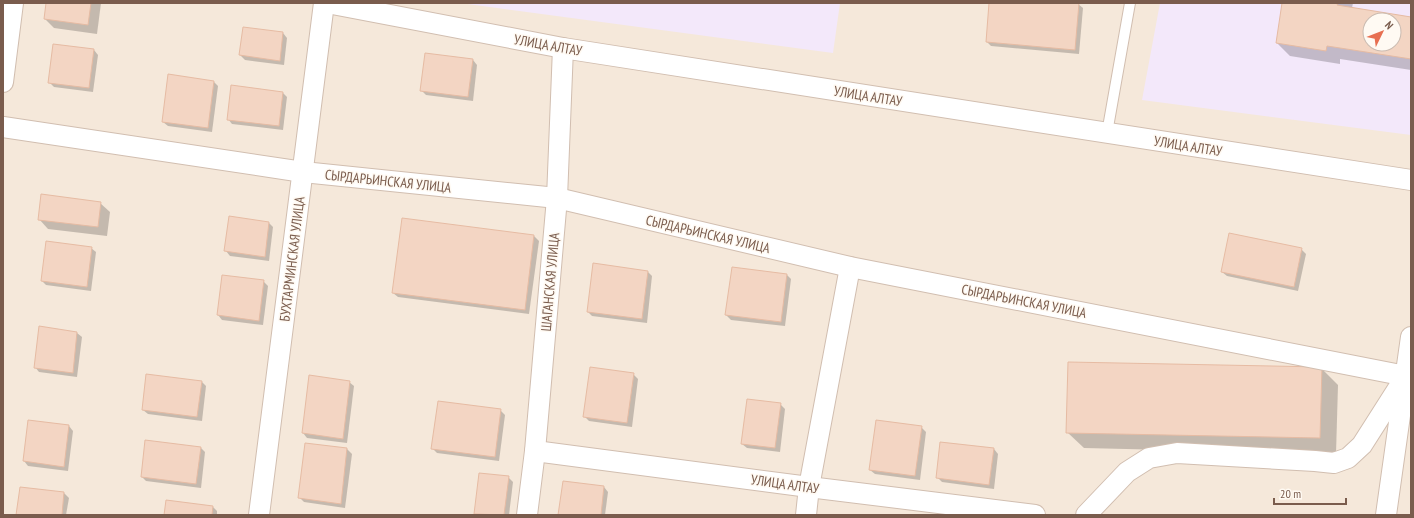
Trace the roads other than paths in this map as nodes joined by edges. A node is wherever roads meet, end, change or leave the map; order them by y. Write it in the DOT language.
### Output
graph roads {
  1 [pos="14,3"];
  2 [pos="326,3"];
  3 [pos="1130,3"];
  4 [pos="563,48"];
  5 [pos="3,82"];
  6 [pos="3,127"];
  7 [pos="1107,133"];
  8 [pos="303,172"];
  9 [pos="1411,180"];
  10 [pos="557,198"];
  11 [pos="850,267"];
  12 [pos="1411,337"];
  13 [pos="1409,376"];
  14 [pos="535,451"];
  15 [pos="809,487"];
  16 [pos="259,515"];
  17 [pos="527,515"];
  18 [pos="806,515"];
  19 [pos="1035,515"];
  20 [pos="1086,515"];
  21 [pos="1386,515"];
  1 -- 5 [label="street"];
  2 -- 4 [label="street, УЛИЦА АЛТАУ"];
  2 -- 8 [label="street, БУХТАРМИНСКАЯ УЛИЦА"];
  3 -- 7 [label="lane"];
  4 -- 7 [label="street, УЛИЦА АЛТАУ"];
  4 -- 10 [label="street, ШАГАНСКАЯ УЛИЦА"];
  6 -- 8 [label="street, СЫРДАРЬИНСКАЯ УЛИЦА"];
  7 -- 9 [label="street, УЛИЦА АЛТАУ"];
  8 -- 10 [label="street, СЫРДАРЬИНСКАЯ УЛИЦА"];
  8 -- 16 [label="street, БУХТАРМИНСКАЯ УЛИЦА"];
  10 -- 11 [label="street, СЫРДАРЬИНСКАЯ УЛИЦА"];
  10 -- 14 [label="street, ШАГАНСКАЯ УЛИЦА"];
  11 -- 13 [label="street, СЫРДАРЬИНСКАЯ УЛИЦА"];
  11 -- 15 [label="street"];
  12 -- 13 [label="street"];
  13 -- 20 [label="street"];
  13 -- 21 [label="street"];
  14 -- 15 [label="street, УЛИЦА АЛТАУ"];
  14 -- 17 [label="street, ШАГАНСКАЯ УЛИЦА"];
  15 -- 18 [label="street"];
  15 -- 19 [label="street, УЛИЦА АЛТАУ"];
}
